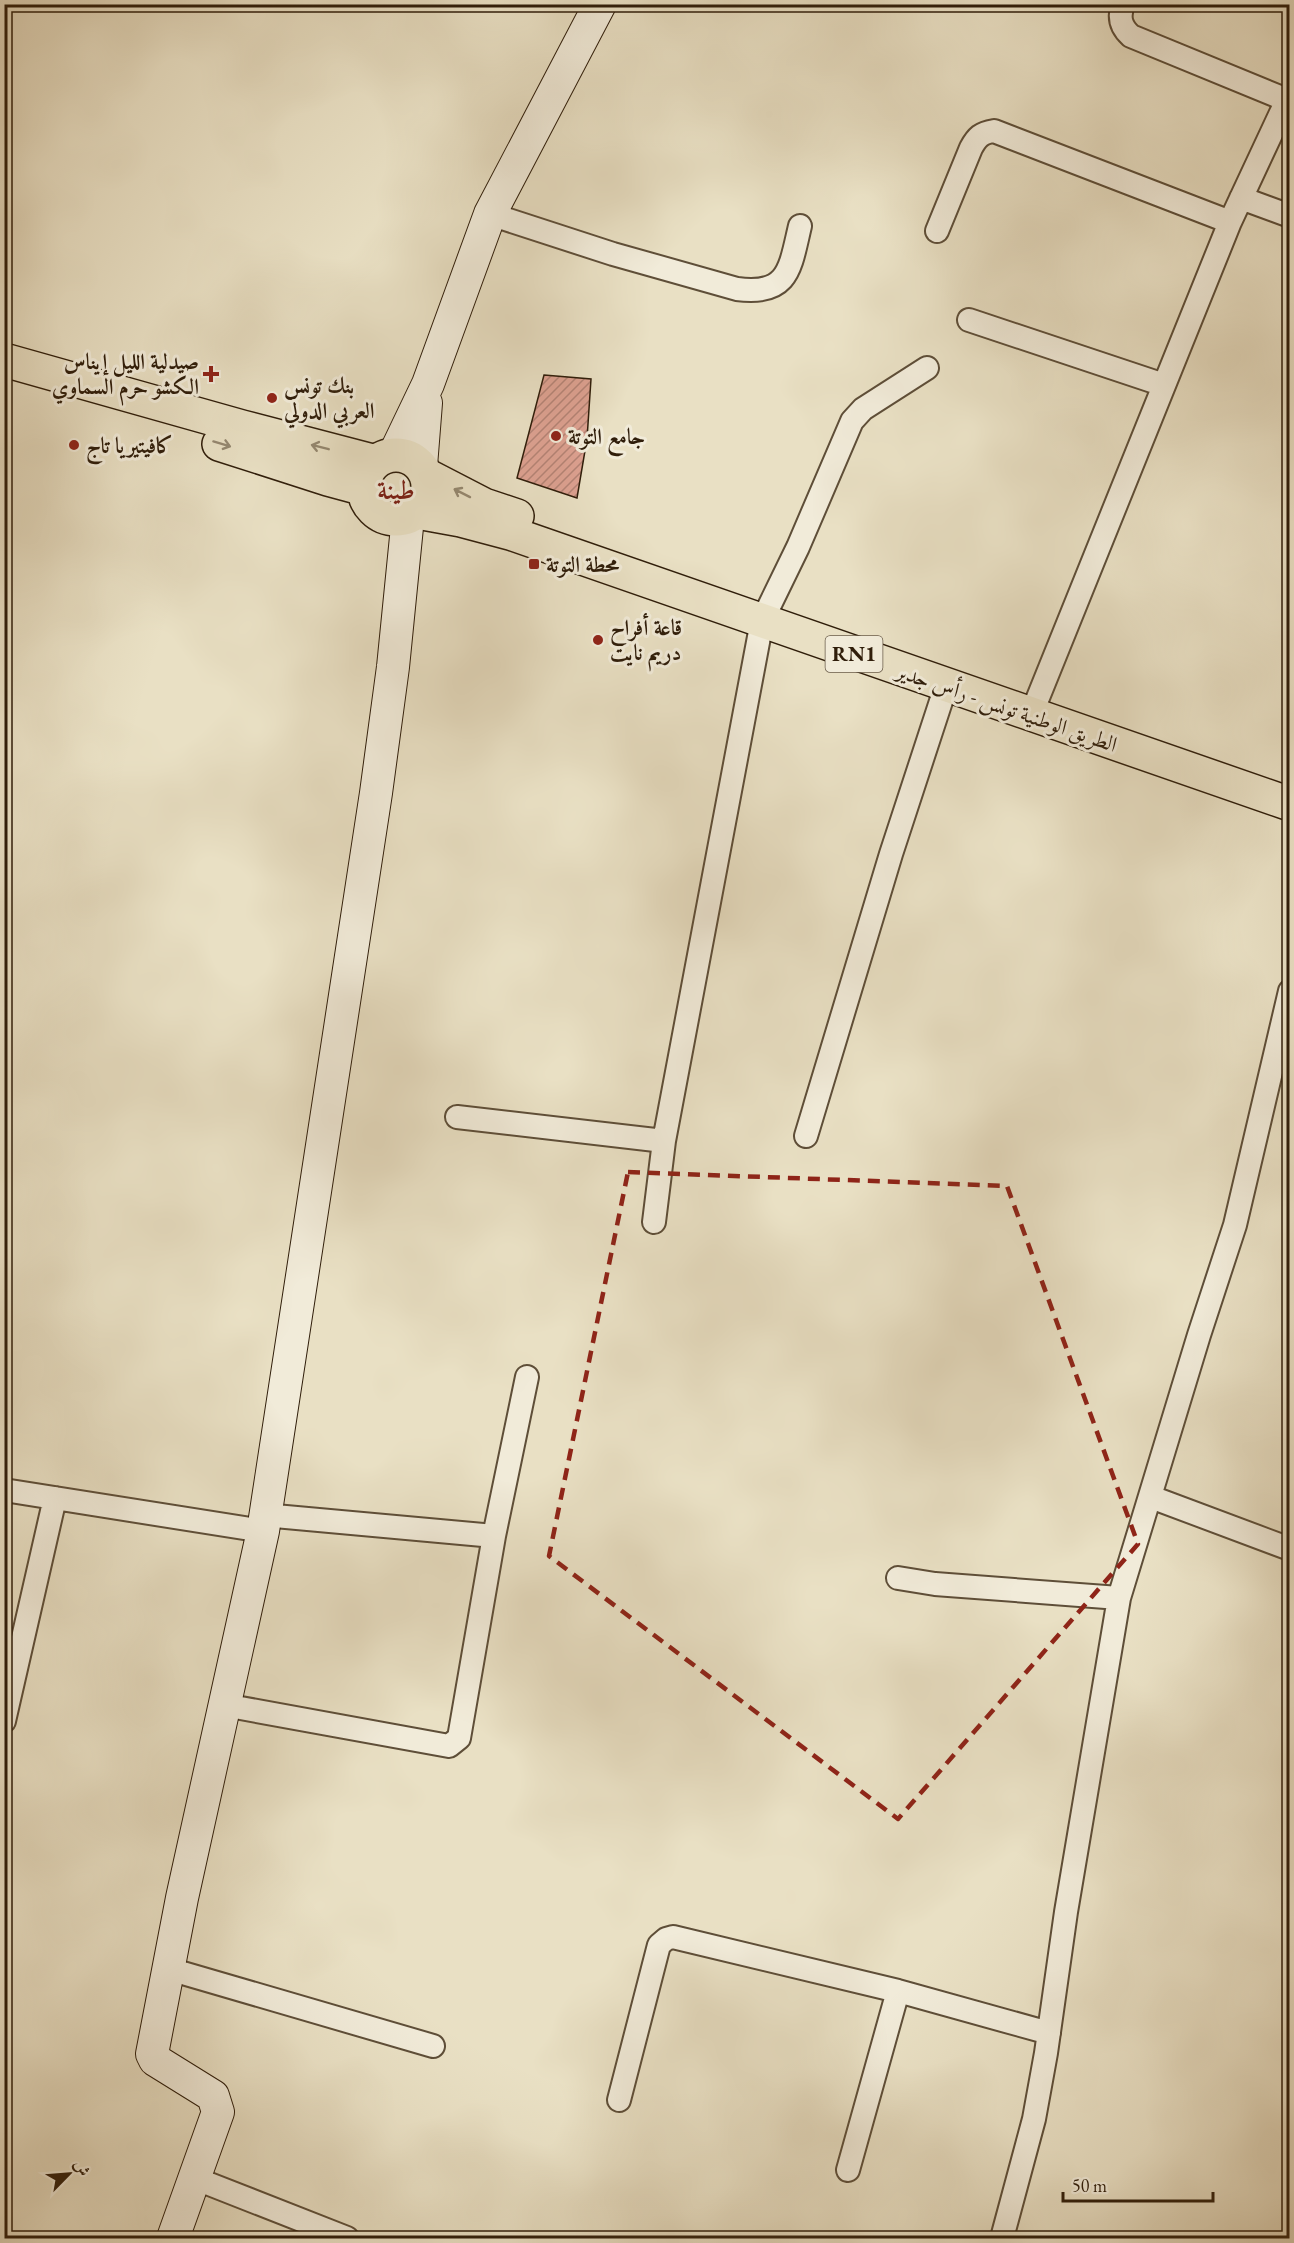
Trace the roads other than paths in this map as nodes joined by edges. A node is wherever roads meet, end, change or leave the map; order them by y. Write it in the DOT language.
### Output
graph roads {
  1 [pos="600,4"];
  2 [pos="1124,4"];
  3 [pos="1288,96"];
  4 [pos="1241,198"];
  5 [pos="490,214"];
  6 [pos="1290,216"];
  7 [pos="1230,222"];
  8 [pos="800,226"];
  9 [pos="937,231"];
  10 [pos="969,320"];
  11 [pos="4,360"];
  12 [pos="927,368"];
  13 [pos="4,380"];
  14 [pos="1164,385"];
  15 [pos="397,469"];
  16 [pos="412,514"];
  17 [pos="766,612"];
  18 [pos="946,686"];
  19 [pos="1034,706"];
  20 [pos="1290,785"];
  21 [pos="1290,804"];
  22 [pos="1290,991"];
  23 [pos="457,1117"];
  24 [pos="806,1136"];
  25 [pos="664,1141"];
  26 [pos="654,1222"];
  27 [pos="526,1377"];
  28 [pos="4,1490"];
  29 [pos="1151,1497"];
  30 [pos="55,1498"];
  31 [pos="263,1523"];
  32 [pos="494,1536"];
  33 [pos="1290,1549"];
  34 [pos="898,1578"];
  35 [pos="1119,1598"];
  36 [pos="224,1705"];
  37 [pos="4,1721"];
  38 [pos="169,1969"];
  39 [pos="898,1991"];
  40 [pos="1048,2033"];
  41 [pos="433,2046"];
  42 [pos="619,2100"];
  43 [pos="849,2170"];
  44 [pos="194,2178"];
  45 [pos="173,2238"];
  46 [pos="347,2238"];
  47 [pos="1002,2238"];
  1 -- 5 [label="street"];
  2 -- 3 [label="street"];
  3 -- 4 [label="street"];
  4 -- 6 [label="street"];
  4 -- 7 [label="street"];
  5 -- 8 [label="street"];
  5 -- 15 [label="street"];
  7 -- 9 [label="street"];
  7 -- 14 [label="street"];
  10 -- 14 [label="street"];
  15 -- 11 [label="highway, الطريق الوطنية تونس - رأس جدير / RN1, one-way"];
  12 -- 17 [label="street"];
  13 -- 15 [label="highway, الطريق الوطنية تونس - رأس جدير / RN1, one-way"];
  14 -- 19 [label="street"];
  15 -- 16 [label="highway"];
  15 -- 16 [label="highway, RN1"];
  17 -- 15 [label="highway, الطريق الوطنية تونس - رأس جدير / RN1, one-way"];
  16 -- 17 [label="highway, الطريق الوطنية تونس - رأس جدير / RN1"];
  16 -- 31 [label="street"];
  17 -- 18 [label="highway, الطريق الوطنية تونس - رأس جدير / RN1"];
  17 -- 19 [label="highway, الطريق الوطنية تونس - رأس جدير / RN1"];
  17 -- 25 [label="street"];
  18 -- 19 [label="highway, الطريق الوطنية تونس - رأس جدير / RN1"];
  18 -- 24 [label="street"];
  19 -- 20 [label="highway, الطريق الوطنية تونس - رأس جدير / RN1"];
  19 -- 21 [label="highway, الطريق الوطنية تونس - رأس جدير / RN1"];
  22 -- 29 [label="street"];
  23 -- 25 [label="street"];
  25 -- 26 [label="street"];
  27 -- 32 [label="street"];
  28 -- 30 [label="street"];
  29 -- 33 [label="street"];
  29 -- 35 [label="street"];
  30 -- 31 [label="street"];
  30 -- 37 [label="street"];
  31 -- 32 [label="street"];
  31 -- 36 [label="street"];
  32 -- 36 [label="street"];
  34 -- 35 [label="street"];
  35 -- 40 [label="street"];
  36 -- 38 [label="street"];
  38 -- 41 [label="street"];
  38 -- 44 [label="street"];
  39 -- 40 [label="street"];
  39 -- 42 [label="street"];
  39 -- 43 [label="street"];
  40 -- 47 [label="street"];
  44 -- 45 [label="street"];
  44 -- 46 [label="street"];
}
